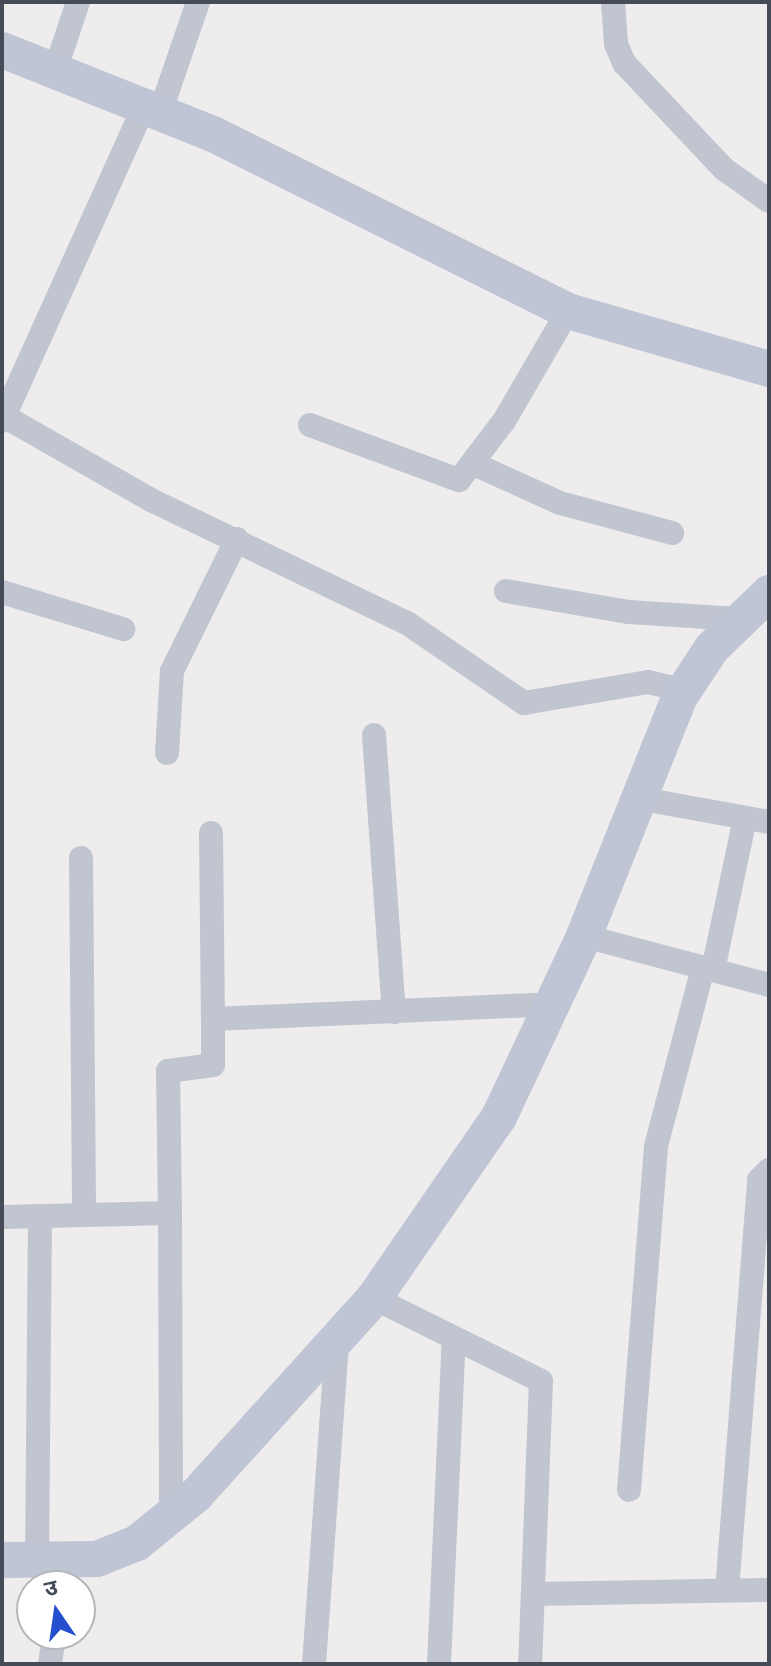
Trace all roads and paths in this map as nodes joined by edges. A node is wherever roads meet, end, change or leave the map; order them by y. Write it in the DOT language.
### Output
graph roads {
  1 [pos="78,2"];
  2 [pos="198,2"];
  3 [pos="613,2"];
  4 [pos="2,50"];
  5 [pos="55,71"];
  6 [pos="152,109"];
  7 [pos="769,201"];
  8 [pos="568,311"];
  9 [pos="769,369"];
  10 [pos="3,418"];
  11 [pos="310,425"];
  12 [pos="474,464"];
  13 [pos="672,533"];
  14 [pos="237,539"];
  15 [pos="506,591"];
  16 [pos="2,592"];
  17 [pos="769,593"];
  18 [pos="738,619"];
  19 [pos="123,629"];
  20 [pos="684,690"];
  21 [pos="374,735"];
  22 [pos="167,753"];
  23 [pos="637,798"];
  24 [pos="757,820"];
  25 [pos="211,833"];
  26 [pos="81,858"];
  27 [pos="584,936"];
  28 [pos="708,969"];
  29 [pos="769,985"];
  30 [pos="552,1004"];
  31 [pos="394,1012"];
  32 [pos="213,1019"];
  33 [pos="769,1170"];
  34 [pos="170,1213"];
  35 [pos="84,1214"];
  36 [pos="40,1216"];
  37 [pos="2,1217"];
  38 [pos="374,1298"];
  39 [pos="454,1339"];
  40 [pos="337,1341"];
  41 [pos="629,1490"];
  42 [pos="171,1518"];
  43 [pos="41,1567"];
  44 [pos="727,1590"];
  45 [pos="769,1590"];
  46 [pos="533,1594"];
  47 [pos="314,1664"];
  48 [pos="439,1664"];
  49 [pos="530,1664"];
  1 -- 5 [label="street"];
  2 -- 6 [label="street"];
  3 -- 7 [label="street"];
  4 -- 5 [label="main road"];
  5 -- 6 [label="main road"];
  6 -- 8 [label="main road"];
  6 -- 10 [label="street"];
  8 -- 9 [label="main road"];
  8 -- 12 [label="street"];
  10 -- 14 [label="street"];
  11 -- 12 [label="street"];
  12 -- 13 [label="street"];
  14 -- 20 [label="street"];
  14 -- 22 [label="street"];
  15 -- 18 [label="street"];
  16 -- 19 [label="street"];
  17 -- 18 [label="main road"];
  18 -- 20 [label="main road"];
  20 -- 23 [label="main road"];
  21 -- 31 [label="street"];
  23 -- 24 [label="street"];
  23 -- 27 [label="main road"];
  24 -- 28 [label="street"];
  25 -- 32 [label="street"];
  26 -- 35 [label="street"];
  27 -- 28 [label="street"];
  27 -- 30 [label="main road"];
  28 -- 29 [label="street"];
  28 -- 41 [label="street"];
  30 -- 31 [label="street"];
  30 -- 38 [label="main road"];
  31 -- 32 [label="street"];
  32 -- 34 [label="street"];
  33 -- 44 [label="street"];
  34 -- 35 [label="street"];
  34 -- 42 [label="street"];
  35 -- 36 [label="street"];
  36 -- 37 [label="street"];
  36 -- 43 [label="street"];
  38 -- 39 [label="street"];
  38 -- 40 [label="main road"];
  39 -- 46 [label="street"];
  39 -- 48 [label="street"];
  40 -- 42 [label="main road"];
  40 -- 47 [label="street"];
  42 -- 43 [label="main road"];
  44 -- 45 [label="street"];
  44 -- 46 [label="street"];
  46 -- 49 [label="street"];
}
